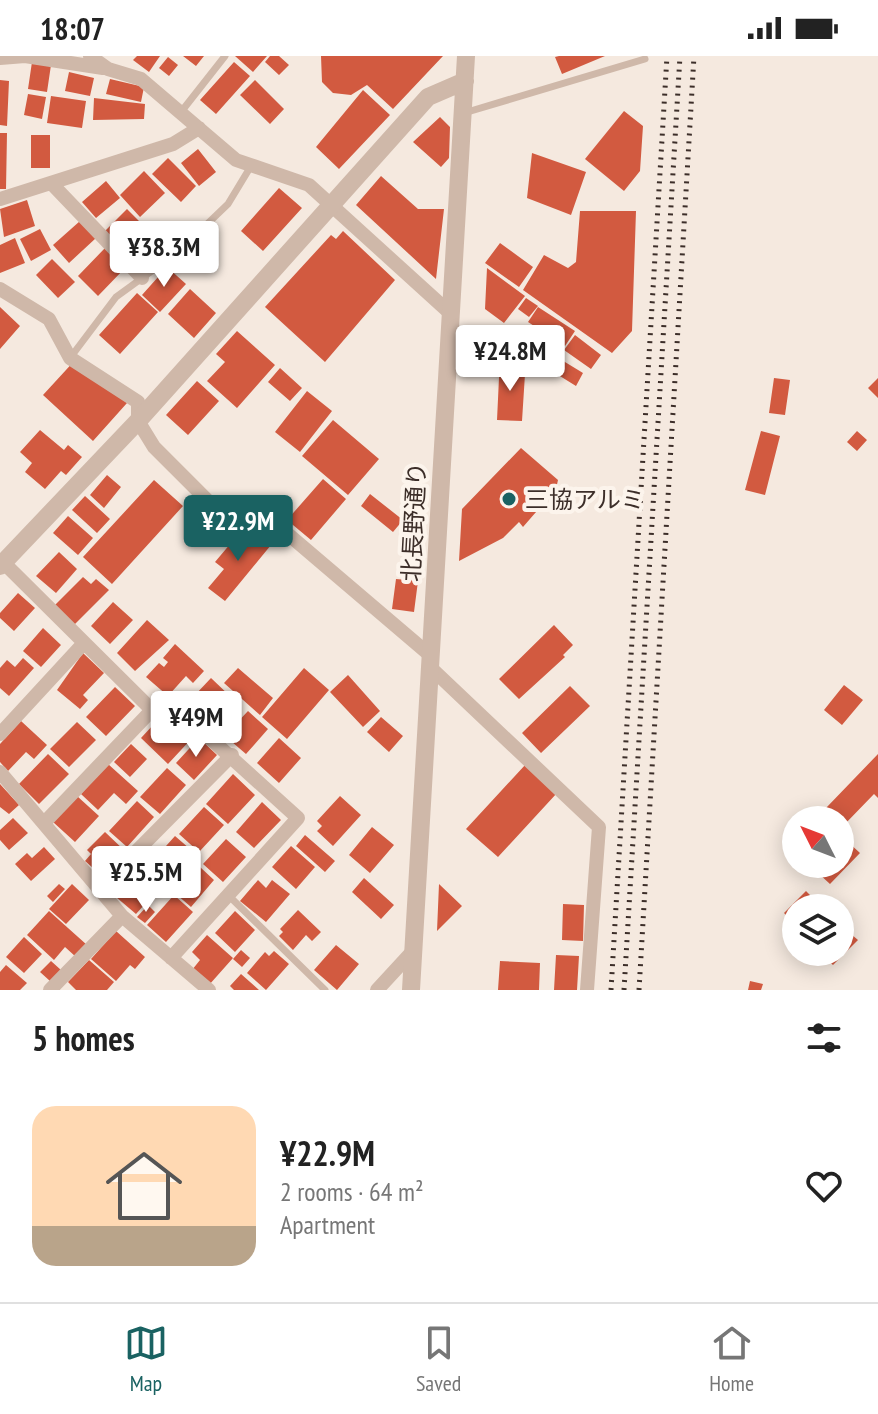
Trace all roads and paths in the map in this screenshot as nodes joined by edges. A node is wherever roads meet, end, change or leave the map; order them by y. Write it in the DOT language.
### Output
graph roads {
  1 [pos="90,56"];
  2 [pos="225,56"];
  3 [pos="465,57"];
  4 [pos="0,58"];
  5 [pos="645,59"];
  6 [pos="108,69"];
  7 [pos="465,81"];
  8 [pos="181,112"];
  9 [pos="462,114"];
  10 [pos="199,128"];
  11 [pos="251,166"];
  12 [pos="51,183"];
  13 [pos="0,199"];
  14 [pos="333,206"];
  15 [pos="142,278"];
  16 [pos="0,289"];
  17 [pos="450,313"];
  18 [pos="70,358"];
  19 [pos="138,421"];
  20 [pos="2,564"];
  21 [pos="83,644"];
  22 [pos="431,662"];
  23 [pos="152,710"];
  24 [pos="0,734"];
  25 [pos="232,755"];
  26 [pos="0,772"];
  27 [pos="44,823"];
  28 [pos="100,888"];
  29 [pos="228,895"];
  30 [pos="122,916"];
  31 [pos="412,952"];
  32 [pos="171,958"];
  33 [pos="50,990"];
  34 [pos="209,990"];
  35 [pos="325,990"];
  36 [pos="377,990"];
  37 [pos="411,990"];
  38 [pos="587,990"];
  1 -- 6 [label="street"];
  2 -- 8 [label="lane"];
  3 -- 7 [label="street, 北長野通り"];
  4 -- 6 [label="street"];
  5 -- 9 [label="lane"];
  6 -- 8 [label="street"];
  7 -- 9 [label="street, 北長野通り"];
  7 -- 14 [label="street"];
  8 -- 10 [label="street"];
  9 -- 17 [label="street, 北長野通り"];
  10 -- 11 [label="street"];
  10 -- 12 [label="street"];
  11 -- 14 [label="street"];
  11 -- 15 [label="lane"];
  12 -- 13 [label="street"];
  12 -- 15 [label="street"];
  14 -- 17 [label="street"];
  14 -- 19 [label="street"];
  15 -- 18 [label="lane"];
  16 -- 18 [label="street"];
  17 -- 22 [label="street, 北長野通り"];
  18 -- 19 [label="street"];
  19 -- 20 [label="street"];
  19 -- 22 [label="street"];
  20 -- 21 [label="street"];
  21 -- 23 [label="street"];
  21 -- 24 [label="street"];
  22 -- 31 [label="street, 北長野通り"];
  22 -- 38 [label="street"];
  23 -- 25 [label="street"];
  23 -- 27 [label="street"];
  25 -- 28 [label="street"];
  25 -- 29 [label="street"];
  26 -- 27 [label="street"];
  27 -- 28 [label="street"];
  28 -- 30 [label="street"];
  29 -- 32 [label="street"];
  29 -- 35 [label="lane"];
  30 -- 32 [label="street"];
  30 -- 33 [label="street"];
  31 -- 36 [label="street"];
  31 -- 37 [label="street, 北長野通り"];
  32 -- 34 [label="street"];
}
